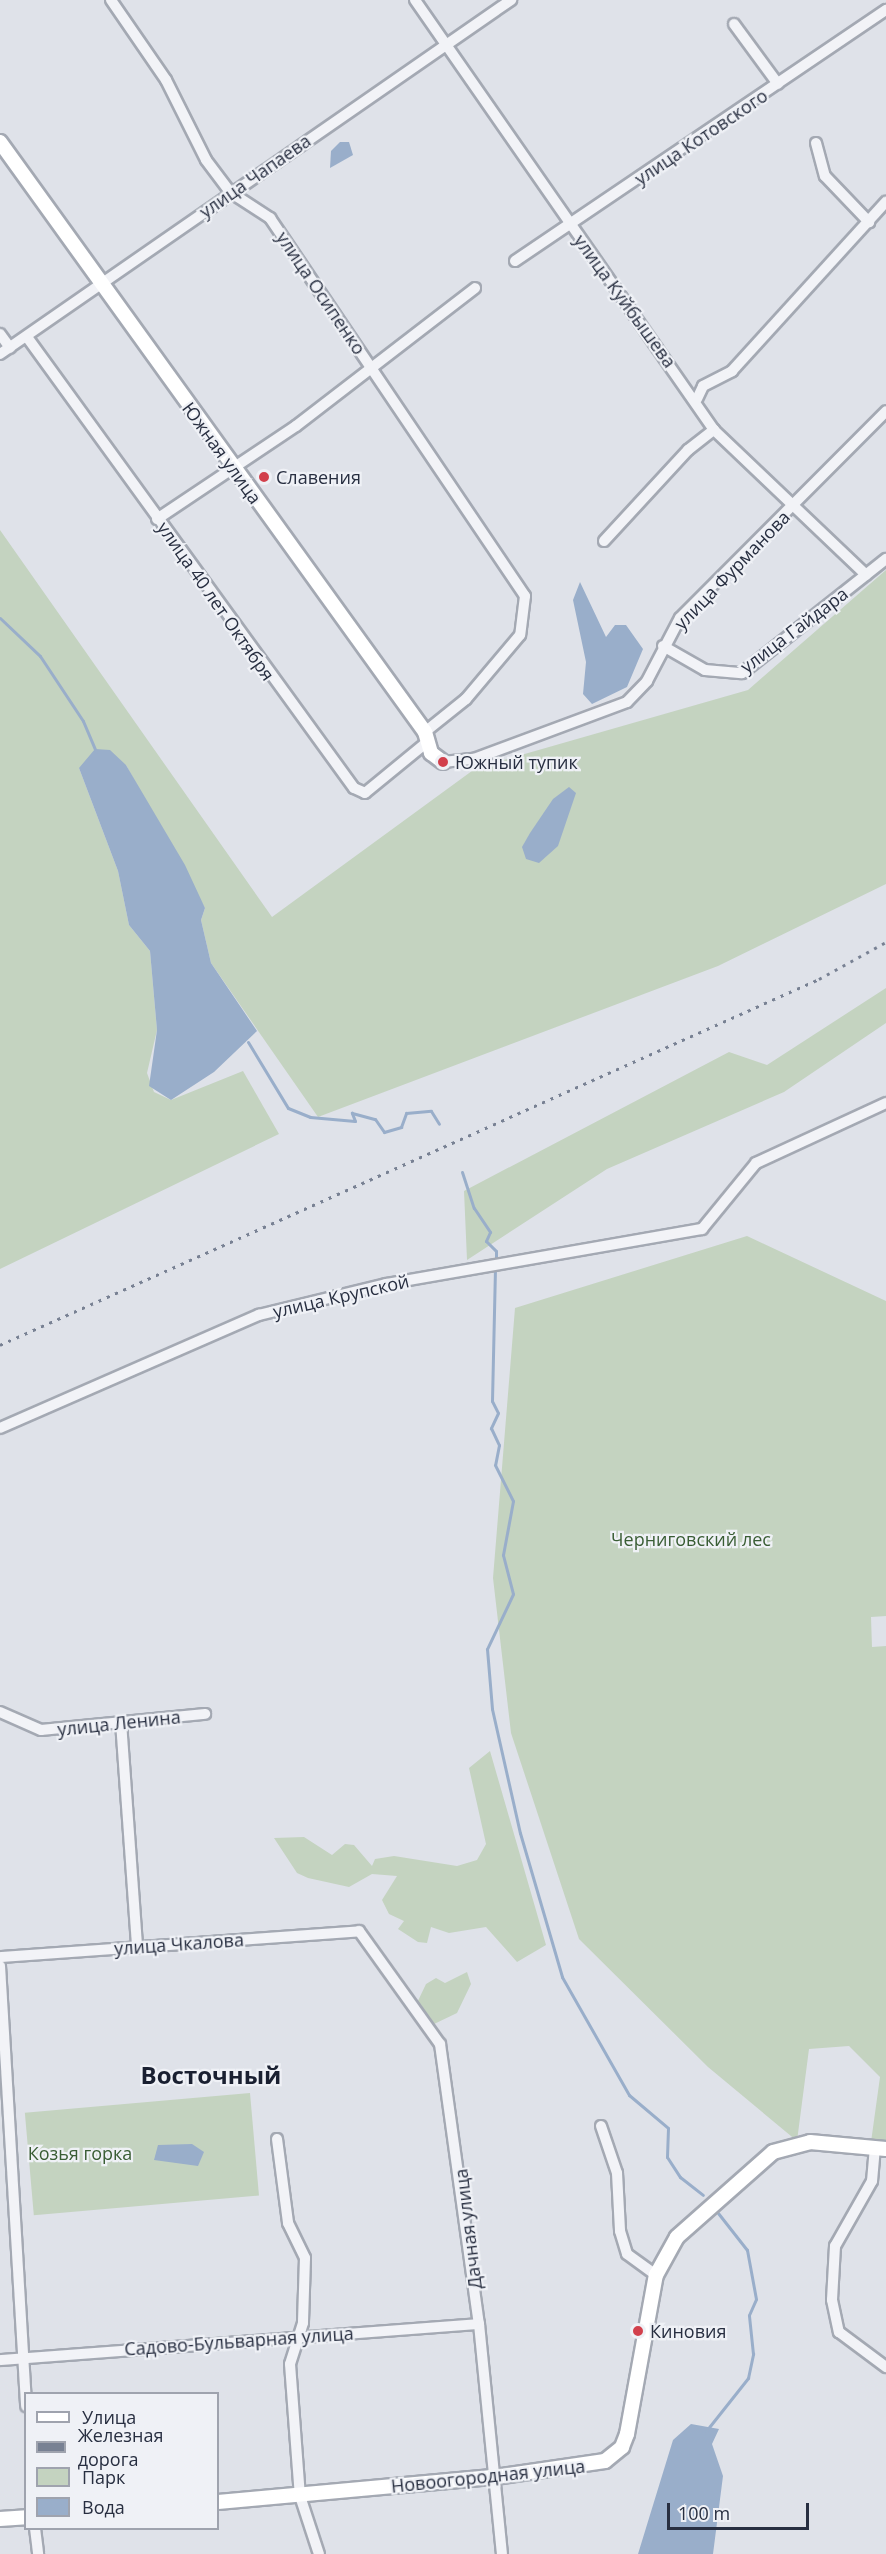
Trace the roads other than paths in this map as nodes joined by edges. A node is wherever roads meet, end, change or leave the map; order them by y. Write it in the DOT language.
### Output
graph roads {
  1 [pos="111,0"];
  2 [pos="415,0"];
  3 [pos="511,0"];
  4 [pos="886,10"];
  5 [pos="734,24"];
  6 [pos="445,45"];
  7 [pos="778,84"];
  8 [pos="0,142"];
  9 [pos="816,143"];
  10 [pos="230,192"];
  11 [pos="886,202"];
  12 [pos="869,222"];
  13 [pos="569,225"];
  14 [pos="515,261"];
  15 [pos="102,286"];
  16 [pos="475,288"];
  17 [pos="0,334"];
  18 [pos="27,337"];
  19 [pos="5,351"];
  20 [pos="370,365"];
  21 [pos="697,399"];
  22 [pos="886,411"];
  23 [pos="714,430"];
  24 [pos="234,470"];
  25 [pos="795,504"];
  26 [pos="157,519"];
  27 [pos="604,542"];
  28 [pos="886,559"];
  29 [pos="866,575"];
  30 [pos="663,645"];
  31 [pos="425,738"];
  32 [pos="443,762"];
  33 [pos="886,1103"];
  34 [pos="0,1428"];
  35 [pos="0,1712"];
  36 [pos="205,1714"];
  37 [pos="121,1722"];
  38 [pos="358,1931"];
  39 [pos="137,1947"];
  40 [pos="0,1958"];
  41 [pos="0,1966"];
  42 [pos="601,2126"];
  43 [pos="277,2139"];
  44 [pos="881,2148"];
  45 [pos="656,2275"];
  46 [pos="479,2324"];
  47 [pos="297,2336"];
  48 [pos="22,2359"];
  49 [pos="0,2360"];
  50 [pos="886,2367"];
  51 [pos="25,2392"];
  52 [pos="495,2477"];
  53 [pos="300,2496"];
  54 [pos="219,2502"];
  55 [pos="24,2517"];
  56 [pos="0,2519"];
  57 [pos="36,2530"];
  58 [pos="38,2554"];
  59 [pos="319,2554"];
  60 [pos="502,2554"];
  1 -- 10 [label="street, улица Осипенко"];
  2 -- 6 [label="street, улица Куйбышева"];
  3 -- 6 [label="street, улица Чапаева"];
  4 -- 7 [label="street, улица Котовского"];
  5 -- 7 [label="street"];
  6 -- 10 [label="street, улица Чапаева"];
  6 -- 13 [label="street, улица Куйбышева"];
  7 -- 13 [label="street, улица Котовского"];
  8 -- 15 [label="street, Южная улица"];
  9 -- 12 [label="street"];
  10 -- 15 [label="street, улица Чапаева"];
  10 -- 20 [label="street, улица Осипенко"];
  11 -- 12 [label="street"];
  12 -- 21 [label="street"];
  13 -- 14 [label="street, улица Котовского"];
  13 -- 21 [label="street, улица Куйбышева"];
  15 -- 18 [label="street, улица Чапаева"];
  15 -- 24 [label="street, Южная улица"];
  16 -- 20 [label="street"];
  17 -- 19 [label="street"];
  18 -- 19 [label="street, улица Чапаева"];
  18 -- 26 [label="street, улица 40 лет Октября"];
  20 -- 24 [label="street"];
  20 -- 31 [label="street, улица Осипенко"];
  21 -- 23 [label="street, улица Куйбышева"];
  22 -- 25 [label="street, улица Фурманова"];
  23 -- 25 [label="street, улица Куйбышева"];
  23 -- 27 [label="street"];
  24 -- 26 [label="street"];
  24 -- 31 [label="street, Южная улица"];
  25 -- 29 [label="street, улица Куйбышева"];
  25 -- 30 [label="street, улица Фурманова"];
  26 -- 31 [label="street, улица 40 лет Октября"];
  28 -- 29 [label="street, улица Гайдара"];
  29 -- 30 [label="street, улица Гайдара"];
  30 -- 32 [label="street, улица Фурманова"];
  31 -- 32 [label="street, Южная улица"];
  33 -- 34 [label="street, улица Крупской"];
  35 -- 37 [label="street, улица Ленина"];
  36 -- 37 [label="street, улица Ленина"];
  37 -- 39 [label="street"];
  38 -- 39 [label="street, улица Чкалова"];
  38 -- 46 [label="street, Дачная улица"];
  39 -- 40 [label="street, улица Чкалова"];
  41 -- 48 [label="street"];
  42 -- 45 [label="street"];
  43 -- 47 [label="street"];
  44 -- 45 [label="street, Новоогородная улица"];
  44 -- 50 [label="street"];
  45 -- 52 [label="street, Новоогородная улица"];
  46 -- 47 [label="street, Садово-Бульварная улица"];
  46 -- 52 [label="street, Дачная улица"];
  47 -- 48 [label="street, Садово-Бульварная улица"];
  47 -- 53 [label="street"];
  48 -- 49 [label="street, Садово-Бульварная улица"];
  48 -- 51 [label="street"];
  52 -- 53 [label="street, Новоогородная улица"];
  52 -- 60 [label="street, Дачная улица"];
  53 -- 54 [label="street, Новоогородная улица"];
  53 -- 59 [label="street"];
  55 -- 56 [label="street"];
  57 -- 58 [label="street"];
}
